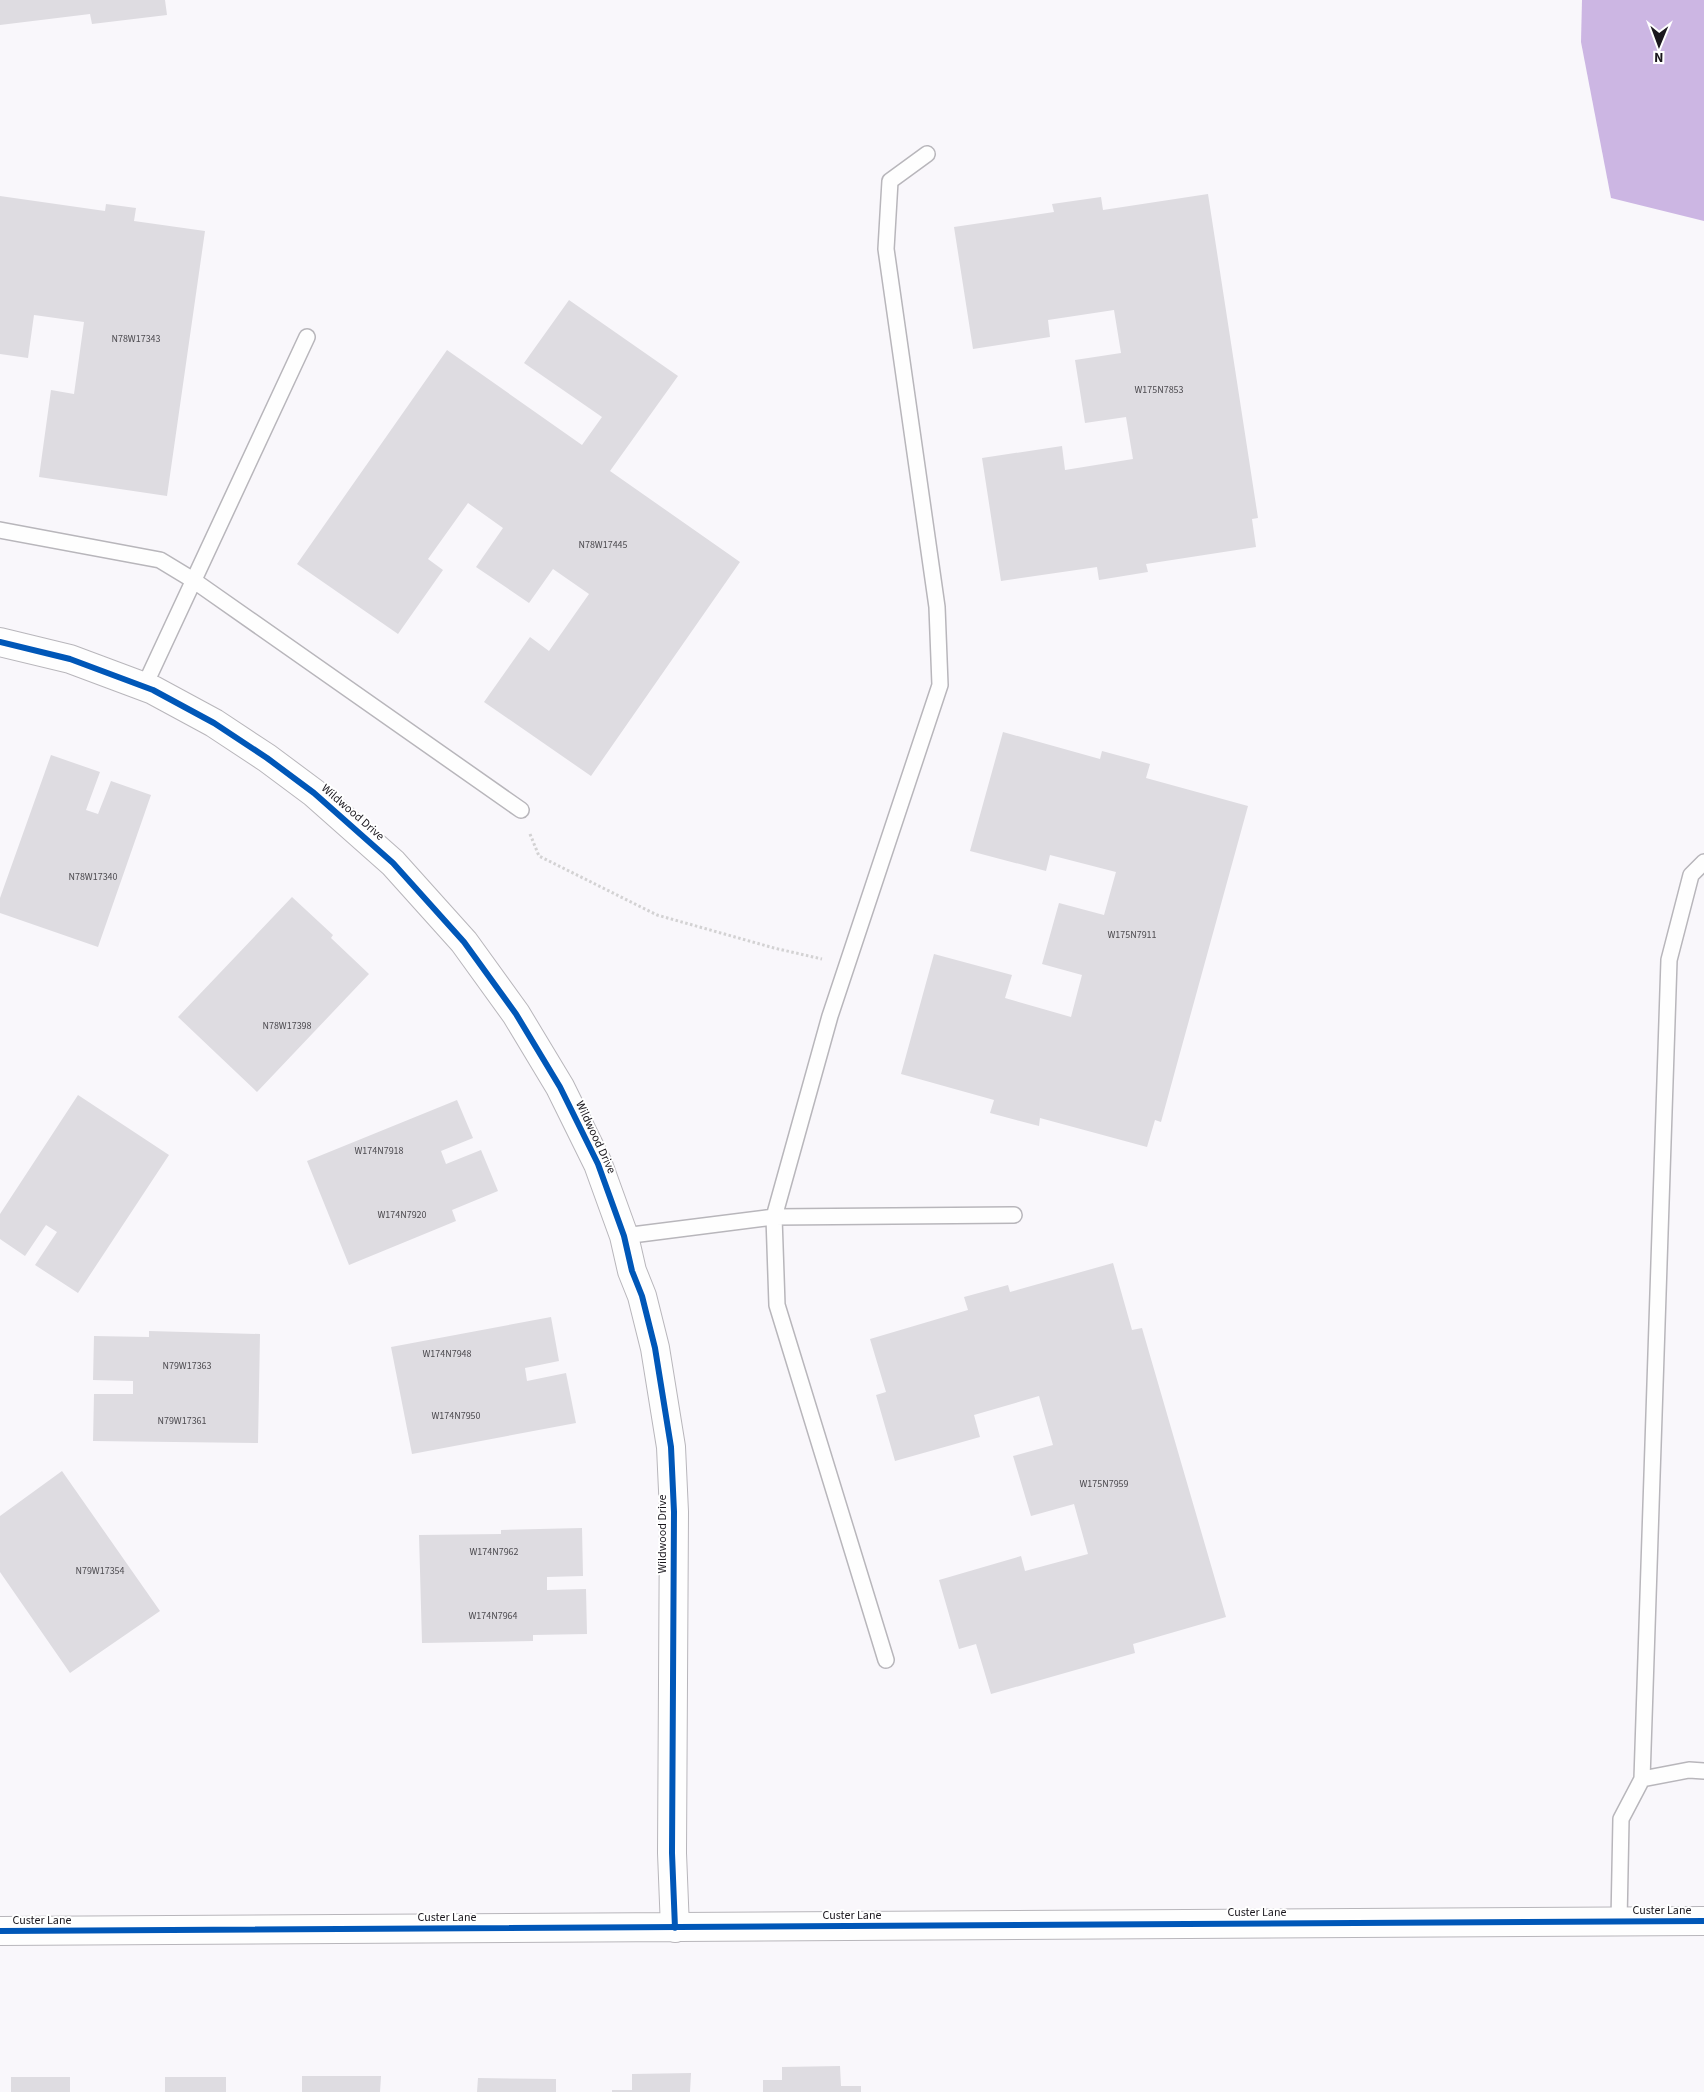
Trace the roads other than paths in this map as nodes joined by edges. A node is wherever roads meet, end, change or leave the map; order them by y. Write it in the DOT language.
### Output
graph roads {
  1 [pos="927,154"];
  2 [pos="308,337"];
  3 [pos="0,530"];
  4 [pos="194,580"];
  5 [pos="0,642"];
  6 [pos="144,687"];
  7 [pos="521,810"];
  8 [pos="1704,862"];
  9 [pos="1014,1214"];
  10 [pos="774,1217"];
  11 [pos="624,1236"];
  12 [pos="886,1660"];
  13 [pos="1704,1771"];
  14 [pos="1642,1779"];
  15 [pos="1620,1921"];
  16 [pos="1704,1921"];
  17 [pos="675,1928"];
  18 [pos="0,1931"];
  1 -- 10 [label="lane"];
  2 -- 4 [label="lane"];
  3 -- 4 [label="lane"];
  4 -- 6 [label="lane"];
  4 -- 7 [label="lane"];
  5 -- 6 [label="street, Wildwood Drive"];
  6 -- 11 [label="street, Wildwood Drive"];
  8 -- 14 [label="lane"];
  9 -- 10 [label="lane"];
  10 -- 11 [label="lane"];
  10 -- 12 [label="lane"];
  11 -- 17 [label="street, Wildwood Drive"];
  13 -- 14 [label="lane"];
  14 -- 15 [label="lane"];
  15 -- 16 [label="street, Custer Lane"];
  15 -- 17 [label="street, Custer Lane"];
  17 -- 18 [label="street, Custer Lane"];
}
